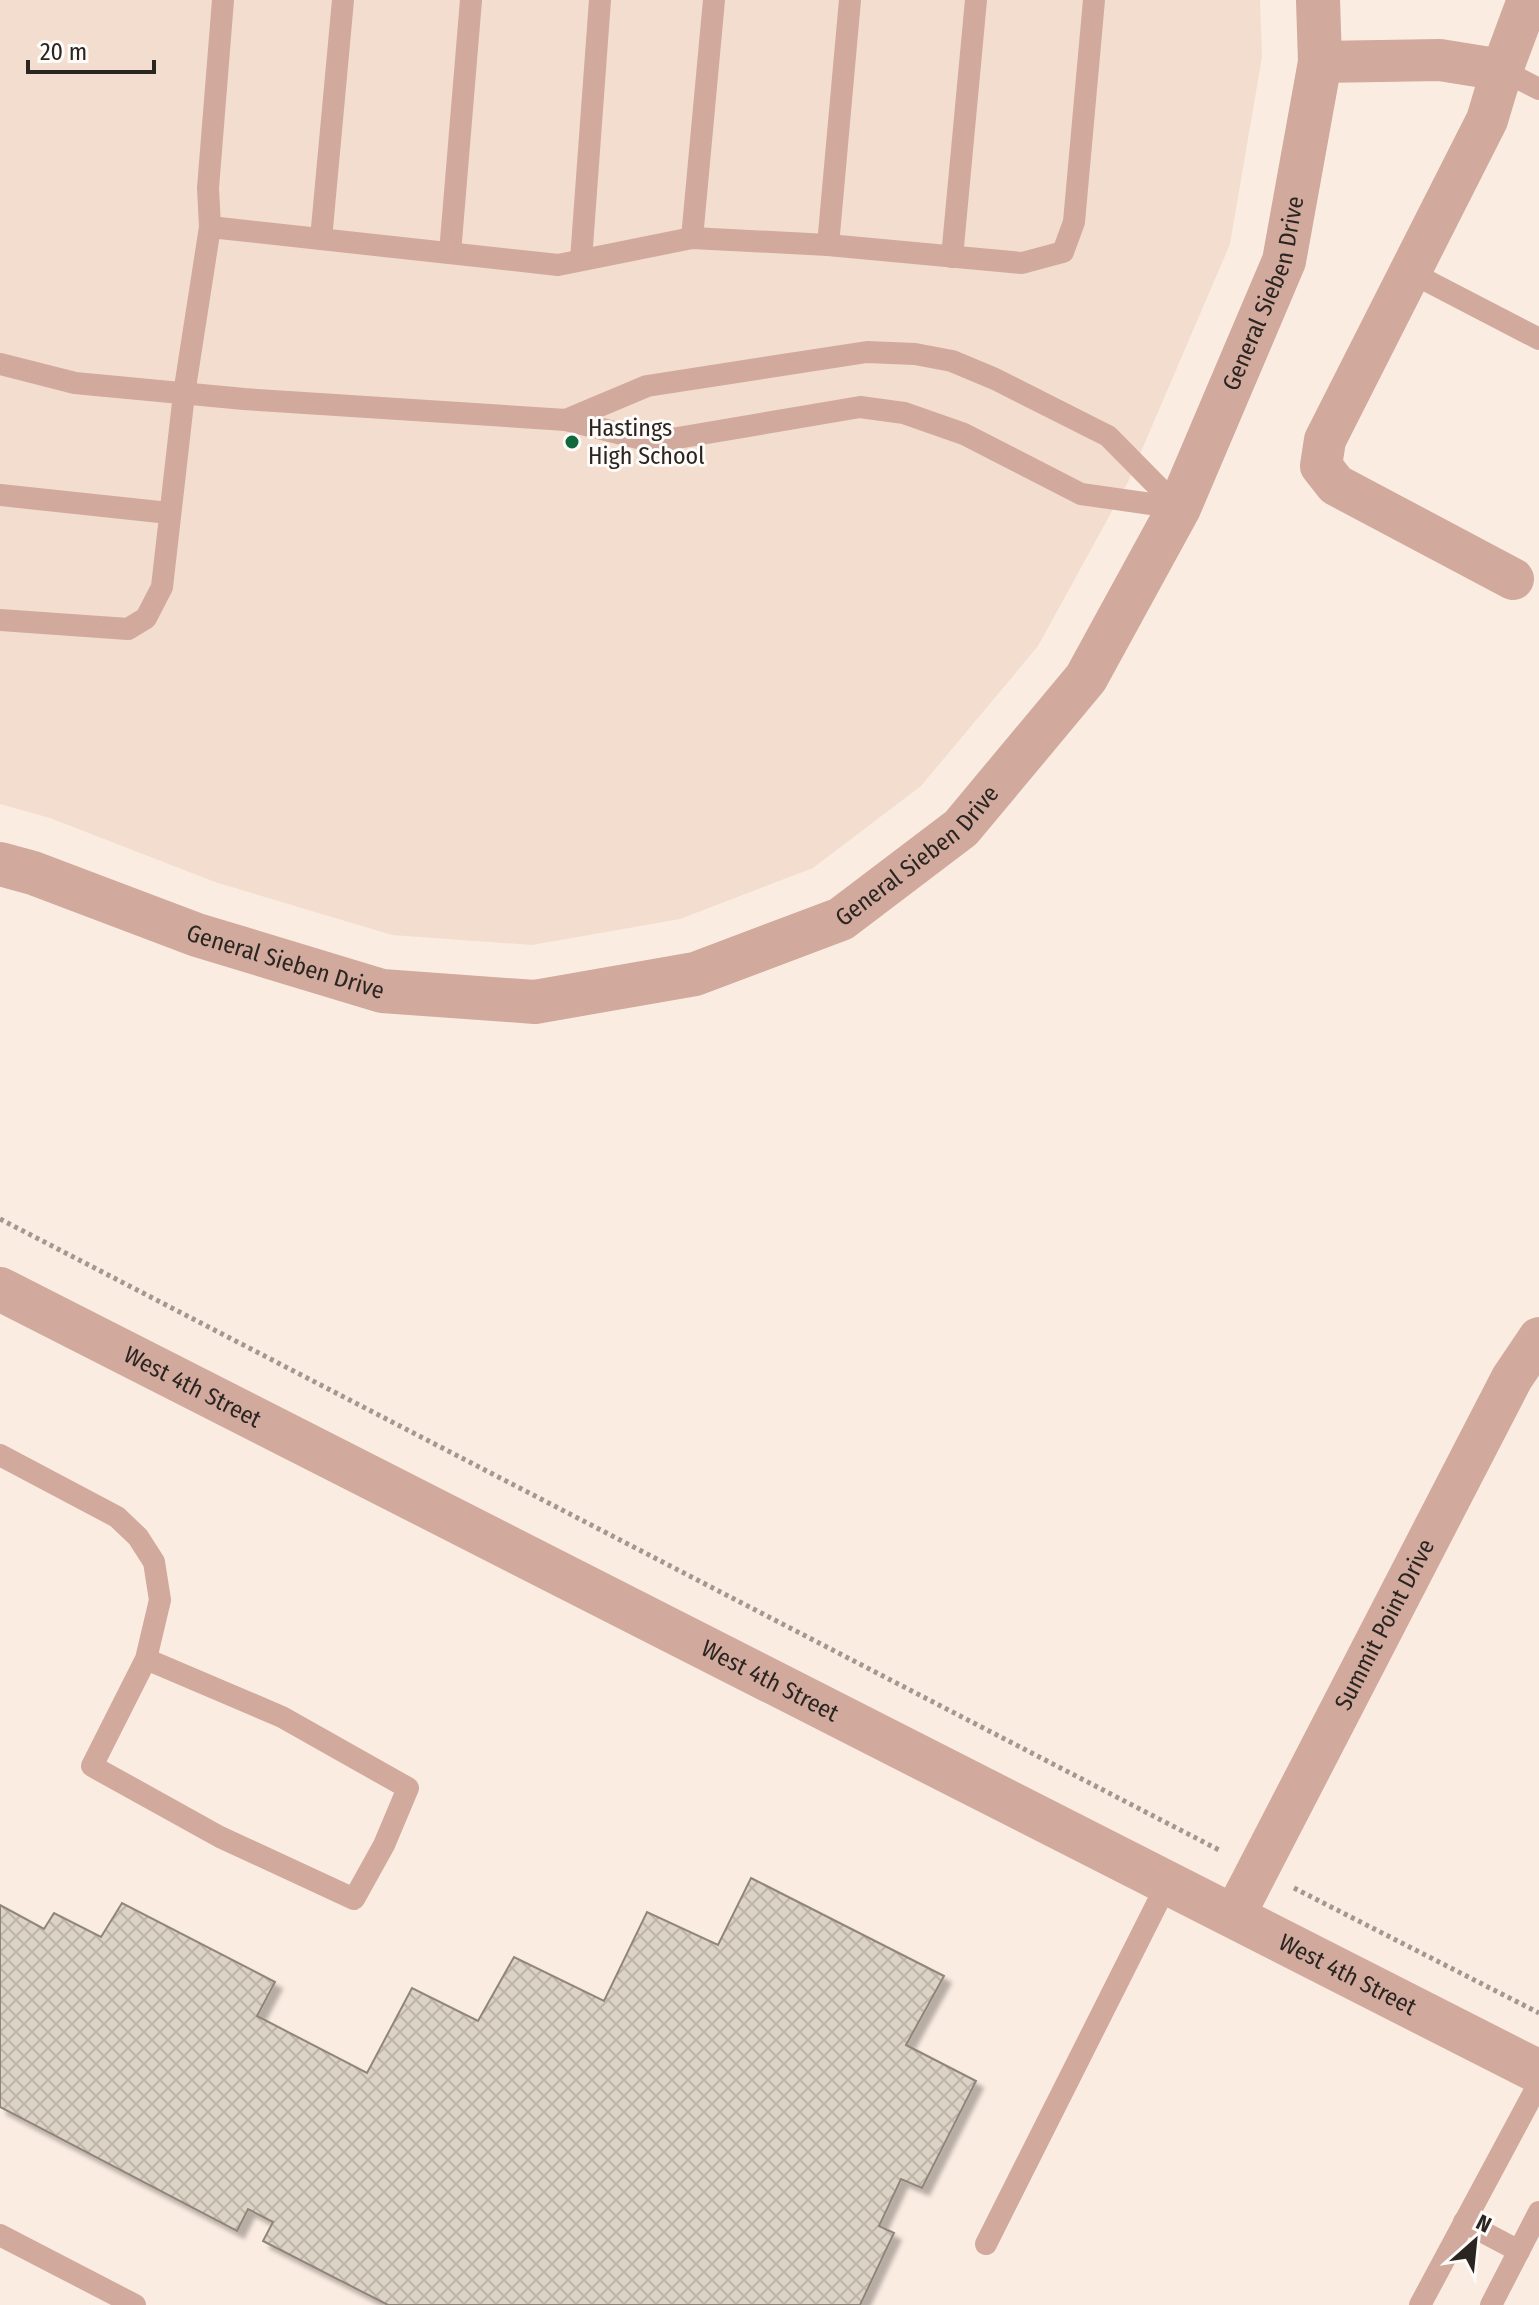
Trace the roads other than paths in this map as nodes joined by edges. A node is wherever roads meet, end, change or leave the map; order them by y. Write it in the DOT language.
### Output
graph roads {
  1 [pos="223,0"];
  2 [pos="343,0"];
  3 [pos="471,0"];
  4 [pos="600,0"];
  5 [pos="714,0"];
  6 [pos="850,0"];
  7 [pos="976,0"];
  8 [pos="1094,0"];
  9 [pos="1318,0"];
  10 [pos="1528,0"];
  11 [pos="1320,62"];
  12 [pos="1502,70"];
  13 [pos="1539,89"];
  14 [pos="210,227"];
  15 [pos="692,238"];
  16 [pos="321,239"];
  17 [pos="828,245"];
  18 [pos="450,253"];
  19 [pos="952,257"];
  20 [pos="581,260"];
  21 [pos="1410,272"];
  22 [pos="1539,339"];
  23 [pos="0,364"];
  24 [pos="184,394"];
  25 [pos="566,420"];
  26 [pos="0,495"];
  27 [pos="1179,508"];
  28 [pos="169,513"];
  29 [pos="1513,579"];
  30 [pos="0,620"];
  31 [pos="0,864"];
  32 [pos="0,1289"];
  33 [pos="1539,1338"];
  34 [pos="0,1455"];
  35 [pos="146,1659"];
  36 [pos="1168,1882"];
  37 [pos="1234,1916"];
  38 [pos="1539,2072"];
  39 [pos="1539,2083"];
  40 [pos="1539,2212"];
  41 [pos="1464,2222"];
  42 [pos="0,2235"];
  43 [pos="986,2244"];
  44 [pos="1519,2251"];
  45 [pos="135,2305"];
  46 [pos="1420,2305"];
  47 [pos="1491,2305"];
  1 -- 14 [label="lane"];
  2 -- 16 [label="lane"];
  3 -- 18 [label="lane"];
  4 -- 20 [label="lane"];
  5 -- 15 [label="lane"];
  6 -- 17 [label="lane"];
  7 -- 19 [label="lane"];
  8 -- 19 [label="lane"];
  9 -- 11 [label="street, General Sieben Drive"];
  10 -- 12 [label="street"];
  11 -- 12 [label="street"];
  11 -- 27 [label="street, General Sieben Drive"];
  12 -- 13 [label="lane"];
  12 -- 21 [label="street"];
  14 -- 16 [label="lane"];
  14 -- 24 [label="lane"];
  15 -- 17 [label="lane"];
  15 -- 20 [label="lane"];
  16 -- 18 [label="lane"];
  17 -- 19 [label="lane"];
  18 -- 20 [label="lane"];
  21 -- 22 [label="lane"];
  21 -- 29 [label="street"];
  23 -- 24 [label="lane"];
  24 -- 25 [label="lane"];
  24 -- 28 [label="lane"];
  25 -- 27 [label="lane"];
  25 -- 27 [label="lane"];
  26 -- 28 [label="lane"];
  27 -- 31 [label="street, General Sieben Drive"];
  28 -- 30 [label="lane"];
  32 -- 36 [label="street, West 4th Street"];
  33 -- 37 [label="street, Summit Point Drive"];
  34 -- 35 [label="lane"];
  35 -- 35 [label="lane"];
  36 -- 37 [label="street, West 4th Street"];
  36 -- 43 [label="lane"];
  37 -- 38 [label="street, West 4th Street"];
  39 -- 41 [label="lane"];
  40 -- 44 [label="lane"];
  41 -- 44 [label="lane"];
  41 -- 46 [label="lane"];
  42 -- 45 [label="lane"];
  44 -- 47 [label="lane"];
}
